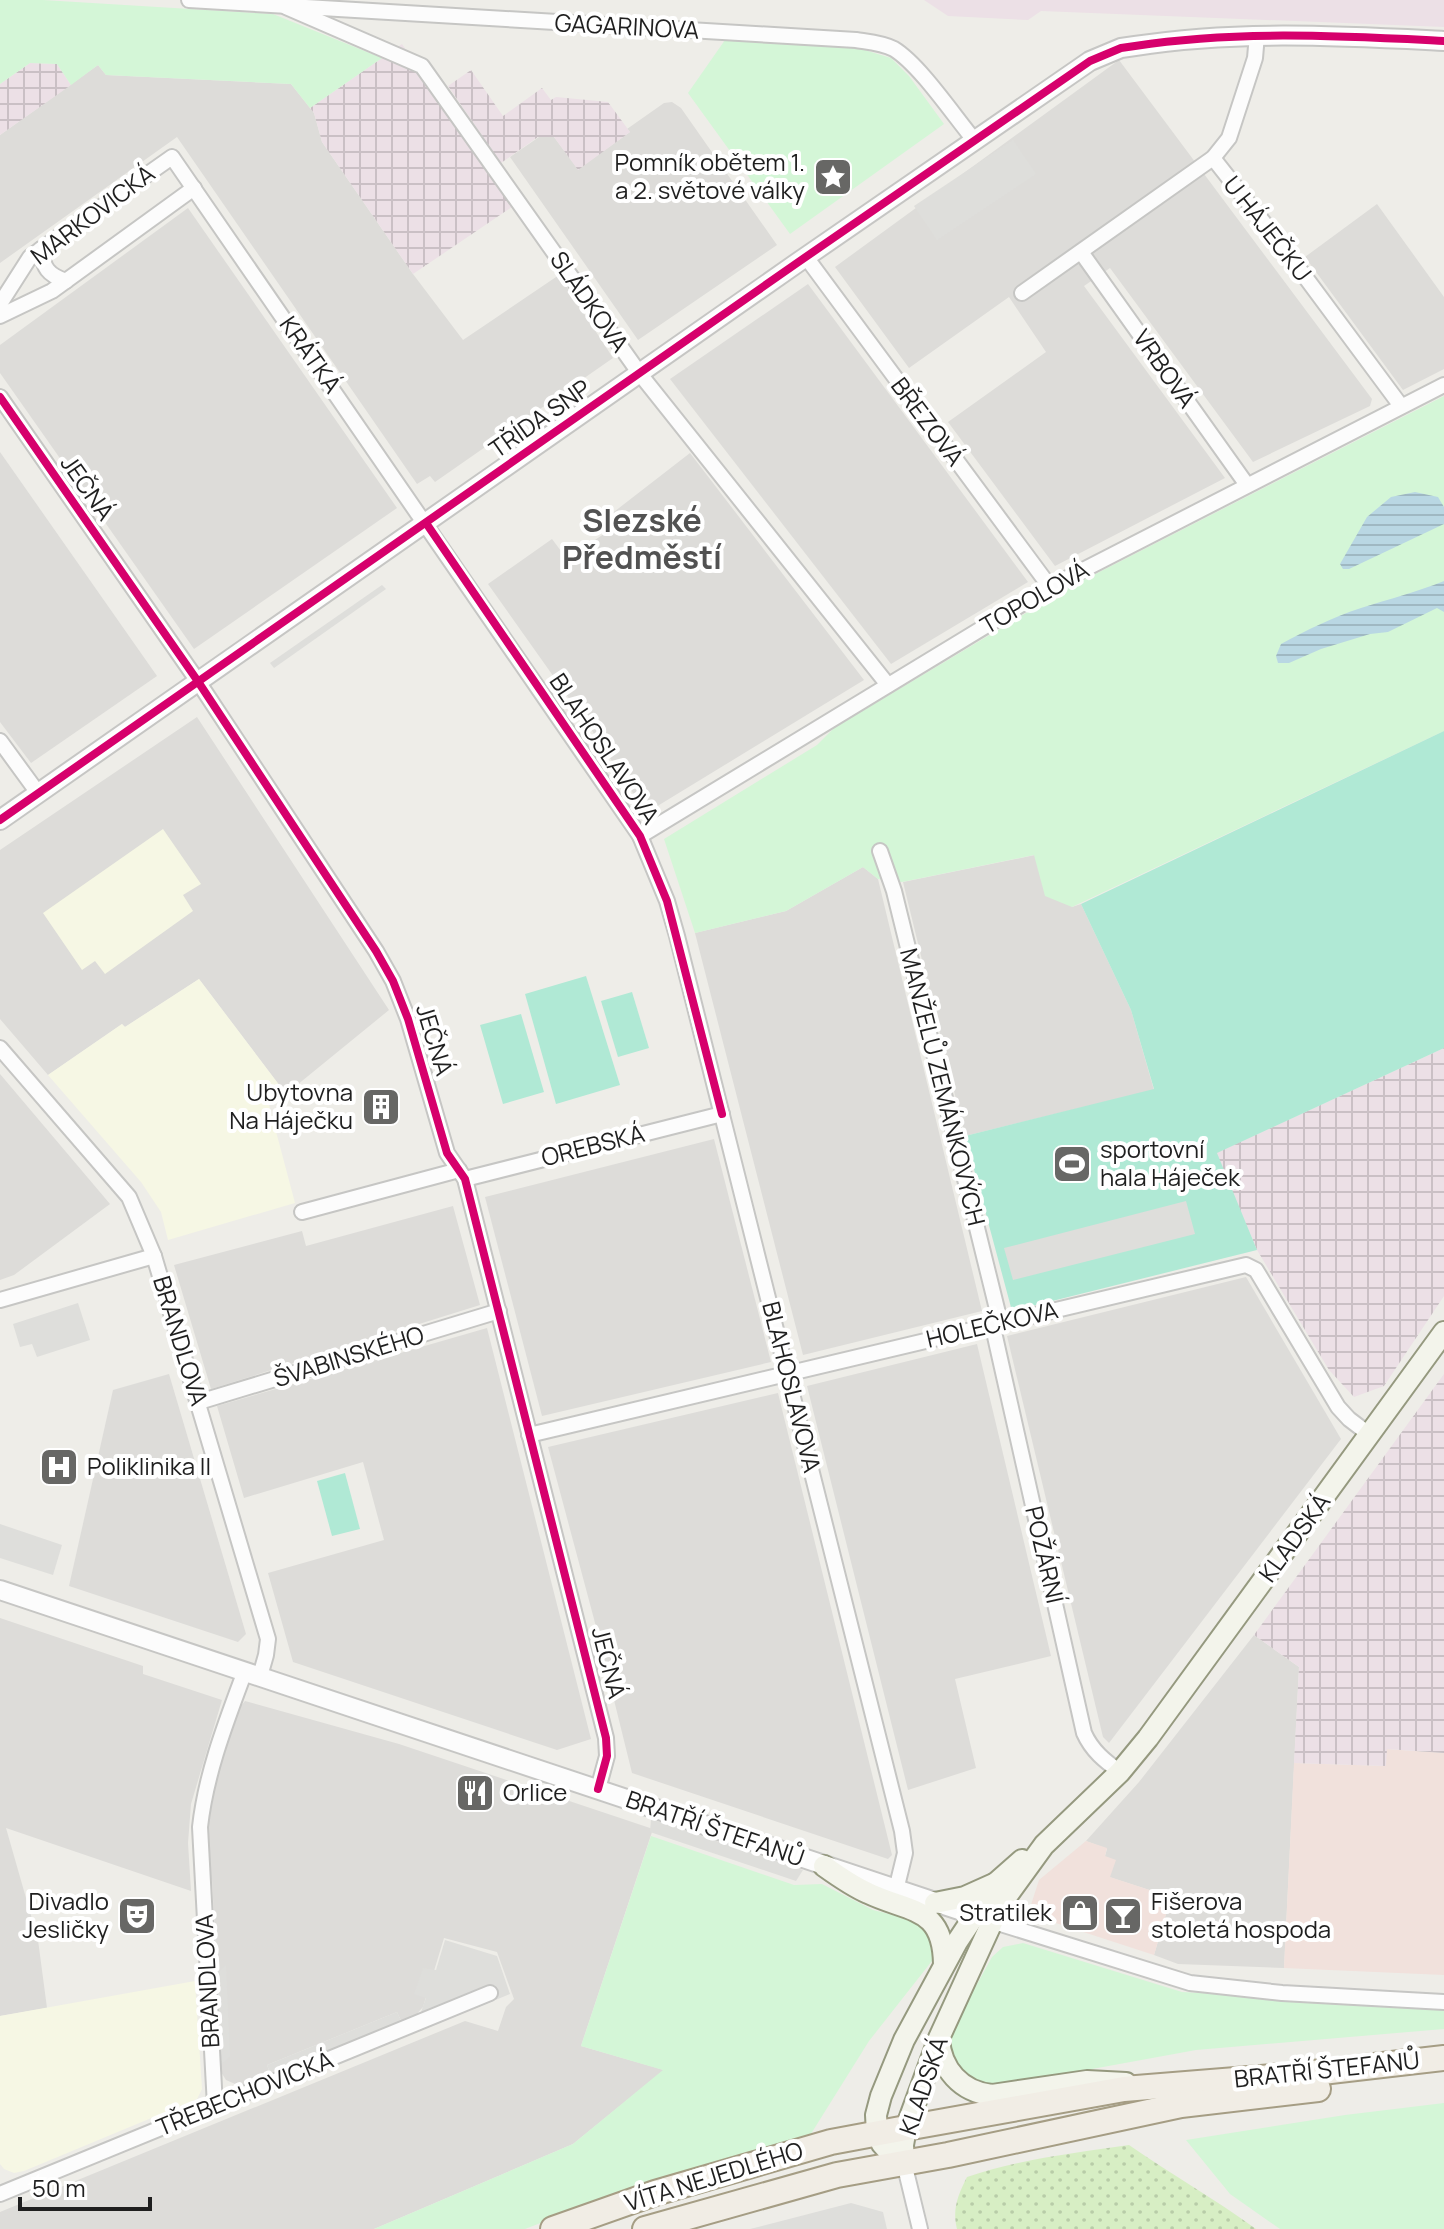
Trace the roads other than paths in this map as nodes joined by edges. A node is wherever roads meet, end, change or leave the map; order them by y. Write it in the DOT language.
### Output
graph roads {
  1 [pos="189,0"];
  2 [pos="286,7"];
  3 [pos="1257,35"];
  4 [pos="1444,41"];
  5 [pos="975,141"];
  6 [pos="1213,158"];
  7 [pos="194,188"];
  8 [pos="41,249"];
  9 [pos="1081,252"];
  10 [pos="806,257"];
  11 [pos="66,281"];
  12 [pos="1022,293"];
  13 [pos="0,304"];
  14 [pos="0,316"];
  15 [pos="640,374"];
  16 [pos="1444,385"];
  17 [pos="0,397"];
  18 [pos="1401,406"];
  19 [pos="1247,485"];
  20 [pos="426,523"];
  21 [pos="1050,587"];
  22 [pos="197,680"];
  23 [pos="888,685"];
  24 [pos="0,741"];
  25 [pos="38,793"];
  26 [pos="0,820"];
  27 [pos="640,836"];
  28 [pos="880,851"];
  29 [pos="0,1048"];
  30 [pos="722,1114"];
  31 [pos="462,1174"];
  32 [pos="302,1212"];
  33 [pos="154,1256"];
  34 [pos="0,1300"];
  35 [pos="499,1311"];
  36 [pos="996,1324"];
  37 [pos="1444,1332"];
  38 [pos="787,1373"];
  39 [pos="199,1402"];
  40 [pos="529,1435"];
  41 [pos="1370,1435"];
  42 [pos="0,1590"];
  43 [pos="252,1674"];
  44 [pos="1120,1772"];
  45 [pos="598,1789"];
  46 [pos="1044,1845"];
  47 [pos="824,1866"];
  48 [pos="997,1882"];
  49 [pos="896,1890"];
  50 [pos="935,1903"];
  51 [pos="982,1918"];
  52 [pos="944,1964"];
  53 [pos="490,1993"];
  54 [pos="1444,2002"];
  55 [pos="939,2038"];
  56 [pos="1444,2058"];
  57 [pos="1444,2074"];
  58 [pos="1153,2086"];
  59 [pos="215,2106"];
  60 [pos="906,2128"];
  61 [pos="877,2133"];
  62 [pos="831,2142"];
  63 [pos="904,2163"];
  64 [pos="0,2194"];
  65 [pos="553,2229"];
  66 [pos="645,2229"];
  67 [pos="920,2229"];
  1 -- 2 [label="street, GAGARINOVA"];
  2 -- 5 [label="street, GAGARINOVA"];
  2 -- 15 [label="street, SLÁDKOVA"];
  3 -- 4 [label="street, TŘÍDA SNP"];
  3 -- 5 [label="street, TŘÍDA SNP"];
  3 -- 6 [label="street, U HÁJEČKU"];
  5 -- 10 [label="street, TŘÍDA SNP"];
  6 -- 9 [label="street"];
  6 -- 18 [label="street, U HÁJEČKU"];
  7 -- 8 [label="street, MARKOVICKÁ"];
  7 -- 11 [label="street, MARKOVICKÁ"];
  7 -- 20 [label="street, KRÁTKÁ"];
  8 -- 11 [label="street"];
  8 -- 13 [label="street, MARKOVICKÁ"];
  9 -- 12 [label="street"];
  9 -- 19 [label="street, VRBOVÁ"];
  10 -- 15 [label="street, TŘÍDA SNP"];
  10 -- 21 [label="street, BŘEZOVÁ"];
  11 -- 14 [label="street, MARKOVICKÁ"];
  15 -- 20 [label="street, TŘÍDA SNP"];
  15 -- 23 [label="street, SLÁDKOVA"];
  16 -- 18 [label="street, TOPOLOVÁ"];
  17 -- 22 [label="street, JEČNÁ"];
  18 -- 19 [label="street, TOPOLOVÁ"];
  19 -- 21 [label="street, TOPOLOVÁ"];
  20 -- 22 [label="street, TŘÍDA SNP"];
  20 -- 27 [label="street, BLAHOSLAVOVA"];
  21 -- 23 [label="street, TOPOLOVÁ"];
  22 -- 25 [label="street, TŘÍDA SNP"];
  22 -- 31 [label="street, JEČNÁ"];
  23 -- 27 [label="street, TOPOLOVÁ"];
  24 -- 25 [label="street"];
  25 -- 26 [label="street, TŘÍDA SNP"];
  27 -- 30 [label="street, BLAHOSLAVOVA"];
  28 -- 36 [label="street, MANŽELŮ ZEMÁNKOVÝCH"];
  29 -- 33 [label="street, BRANDLOVA"];
  30 -- 31 [label="street, OREBSKÁ"];
  30 -- 38 [label="street, BLAHOSLAVOVA"];
  31 -- 32 [label="street, OREBSKÁ"];
  31 -- 35 [label="street, JEČNÁ"];
  33 -- 34 [label="street"];
  33 -- 39 [label="street, BRANDLOVA"];
  35 -- 39 [label="street, ŠVABINSKÉHO"];
  35 -- 40 [label="street, JEČNÁ"];
  36 -- 38 [label="street, HOLEČKOVA"];
  36 -- 41 [label="street, HOLEČKOVA"];
  36 -- 44 [label="street, POŽÁRNÍ"];
  37 -- 41 [label="main road, KLADSKÁ"];
  38 -- 40 [label="street, HOLEČKOVA"];
  38 -- 49 [label="street, BLAHOSLAVOVA"];
  39 -- 43 [label="street, BRANDLOVA"];
  40 -- 45 [label="street, JEČNÁ"];
  41 -- 44 [label="main road, KLADSKÁ"];
  42 -- 43 [label="street, BRATŘÍ ŠTEFANŮ"];
  43 -- 45 [label="street, BRATŘÍ ŠTEFANŮ"];
  43 -- 59 [label="street, BRANDLOVA"];
  44 -- 46 [label="main road, KLADSKÁ"];
  45 -- 47 [label="street, BRATŘÍ ŠTEFANŮ"];
  46 -- 48 [label="main road, KLADSKÁ"];
  46 -- 51 [label="main road, KLADSKÁ"];
  47 -- 49 [label="street, BRATŘÍ ŠTEFANŮ"];
  47 -- 52 [label="main road"];
  48 -- 50 [label="main road"];
  48 -- 51 [label="main road, KLADSKÁ"];
  49 -- 50 [label="street, BRATŘÍ ŠTEFANŮ"];
  50 -- 51 [label="street, BRATŘÍ ŠTEFANŮ"];
  51 -- 52 [label="main road, KLADSKÁ"];
  51 -- 54 [label="street, BRATŘÍ ŠTEFANŮ"];
  51 -- 55 [label="main road, KLADSKÁ"];
  52 -- 61 [label="main road, KLADSKÁ"];
  53 -- 59 [label="street, TŘEBECHOVICKÁ"];
  55 -- 58 [label="main road"];
  55 -- 60 [label="main road, KLADSKÁ"];
  56 -- 58 [label="main road, BRATŘÍ ŠTEFANŮ"];
  57 -- 63 [label="main road, BRATŘÍ ŠTEFANŮ"];
  58 -- 60 [label="main road, BRATŘÍ ŠTEFANŮ"];
  59 -- 64 [label="street, TŘEBECHOVICKÁ"];
  60 -- 61 [label="main road, BRATŘÍ ŠTEFANŮ"];
  60 -- 63 [label="main road, KLADSKÁ"];
  61 -- 62 [label="main road, BRATŘÍ ŠTEFANŮ"];
  61 -- 63 [label="main road, KLADSKÁ"];
  62 -- 65 [label="main road, VÍTA NEJEDLÉHO"];
  63 -- 66 [label="main road, VÍTA NEJEDLÉHO"];
  63 -- 67 [label="street"];
}
